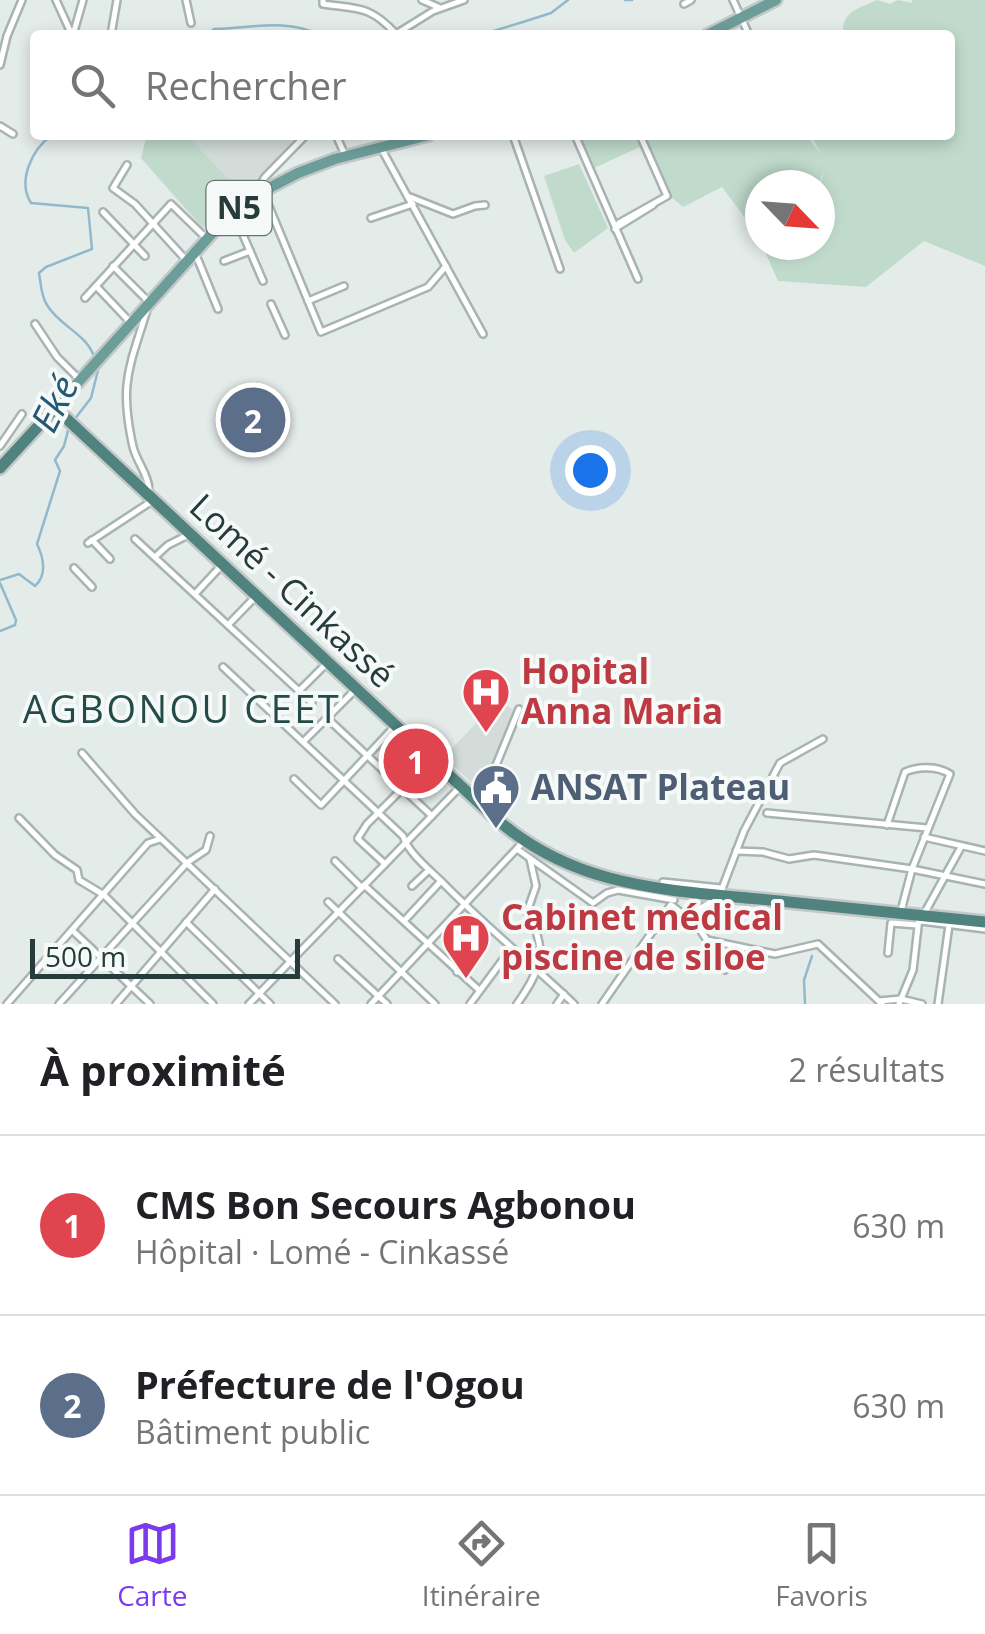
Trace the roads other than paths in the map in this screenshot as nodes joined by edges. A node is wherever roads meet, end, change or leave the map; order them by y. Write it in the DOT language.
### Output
graph roads {
  1 [pos="22,0"];
  2 [pos="56,0"];
  3 [pos="83,0"];
  4 [pos="117,0"];
  5 [pos="186,0"];
  6 [pos="323,0"];
  7 [pos="422,0"];
  8 [pos="464,0"];
  9 [pos="733,0"];
  10 [pos="776,0"];
  11 [pos="440,8"];
  12 [pos="742,18"];
  13 [pos="190,23"];
  14 [pos="70,30"];
  15 [pos="74,30"];
  16 [pos="112,30"];
  17 [pos="393,30"];
  18 [pos="403,30"];
  19 [pos="718,30"];
  20 [pos="748,30"];
  21 [pos="2,46"];
  22 [pos="0,64"];
  23 [pos="0,126"];
  24 [pos="13,134"];
  25 [pos="301,140"];
  26 [pos="338,140"];
  27 [pos="410,140"];
  28 [pos="516,140"];
  29 [pos="577,140"];
  30 [pos="642,140"];
  31 [pos="381,148"];
  32 [pos="346,156"];
  33 [pos="128,164"];
  34 [pos="258,194"];
  35 [pos="411,200"];
  36 [pos="486,206"];
  37 [pos="103,212"];
  38 [pos="234,213"];
  39 [pos="370,218"];
  40 [pos="152,224"];
  41 [pos="617,227"];
  42 [pos="207,239"];
  43 [pos="134,244"];
  44 [pos="250,251"];
  45 [pos="145,256"];
  46 [pos="191,256"];
  47 [pos="224,261"];
  48 [pos="113,266"];
  49 [pos="446,266"];
  50 [pos="560,269"];
  51 [pos="263,280"];
  52 [pos="638,280"];
  53 [pos="96,286"];
  54 [pos="344,286"];
  55 [pos="84,298"];
  56 [pos="308,300"];
  57 [pos="150,302"];
  58 [pos="271,304"];
  59 [pos="218,310"];
  60 [pos="131,323"];
  61 [pos="35,324"];
  62 [pos="483,334"];
  63 [pos="285,336"];
  64 [pos="80,379"];
  65 [pos="55,408"];
  66 [pos="22,414"];
  67 [pos="0,446"];
  68 [pos="0,468"];
  69 [pos="151,496"];
  70 [pos="191,533"];
  71 [pos="135,539"];
  72 [pos="155,556"];
  73 [pos="110,558"];
  74 [pos="224,564"];
  75 [pos="74,568"];
  76 [pos="92,586"];
  77 [pos="195,594"];
  78 [pos="257,595"];
  79 [pos="228,624"];
  80 [pos="328,662"];
  81 [pos="224,667"];
  82 [pos="356,688"];
  83 [pos="300,691"];
  84 [pos="312,703"];
  85 [pos="519,709"];
  86 [pos="328,718"];
  87 [pos="404,727"];
  88 [pos="823,739"];
  89 [pos="304,741"];
  90 [pos="82,753"];
  91 [pos="366,755"];
  92 [pos="432,759"];
  93 [pos="294,780"];
  94 [pos="343,780"];
  95 [pos="461,786"];
  96 [pos="402,789"];
  97 [pos="480,805"];
  98 [pos="378,813"];
  99 [pos="767,813"];
  100 [pos="432,816"];
  101 [pos="20,818"];
  102 [pos="887,825"];
  103 [pos="927,828"];
  104 [pos="210,836"];
  105 [pos="924,837"];
  106 [pos="160,838"];
  107 [pos="405,843"];
  108 [pos="520,845"];
  109 [pos="961,847"];
  110 [pos="736,851"];
  111 [pos="985,851"];
  112 [pos="530,857"];
  113 [pos="335,861"];
  114 [pos="188,862"];
  115 [pos="385,864"];
  116 [pos="912,869"];
  117 [pos="430,870"];
  118 [pos="944,877"];
  119 [pos="441,881"];
  120 [pos="663,882"];
  121 [pos="985,884"];
  122 [pos="412,886"];
  123 [pos="363,887"];
  124 [pos="215,889"];
  125 [pos="718,895"];
  126 [pos="104,896"];
  127 [pos="674,898"];
  128 [pos="328,902"];
  129 [pos="465,906"];
  130 [pos="338,912"];
  131 [pos="900,914"];
  132 [pos="685,916"];
  133 [pos="920,919"];
  134 [pos="404,921"];
  135 [pos="186,922"];
  136 [pos="131,923"];
  137 [pos="948,926"];
  138 [pos="984,927"];
  139 [pos="488,929"];
  140 [pos="73,932"];
  141 [pos="709,941"];
  142 [pos="428,945"];
  143 [pos="511,949"];
  144 [pos="162,951"];
  145 [pos="888,953"];
  146 [pos="100,958"];
  147 [pos="338,959"];
  148 [pos="292,960"];
  149 [pos="725,970"];
  150 [pos="402,972"];
  151 [pos="457,972"];
  152 [pos="538,974"];
  153 [pos="132,986"];
  154 [pos="480,990"];
  155 [pos="259,994"];
  156 [pos="564,994"];
  157 [pos="378,996"];
  158 [pos="880,1002"];
  159 [pos="900,1002"];
  160 [pos="7,1004"];
  161 [pos="59,1004"];
  162 [pos="116,1004"];
  163 [pos="150,1004"];
  164 [pos="214,1004"];
  165 [pos="250,1004"];
  166 [pos="270,1004"];
  167 [pos="334,1004"];
  168 [pos="371,1004"];
  169 [pos="387,1004"];
  170 [pos="435,1004"];
  171 [pos="470,1004"];
  172 [pos="516,1004"];
  173 [pos="557,1004"];
  174 [pos="574,1004"];
  175 [pos="602,1004"];
  176 [pos="922,1004"];
  177 [pos="938,1004"];
  1 -- 21 [label="street"];
  2 -- 14 [label="street"];
  3 -- 15 [label="street"];
  4 -- 16 [label="street"];
  5 -- 13 [label="street"];
  6 -- 17 [label="street"];
  7 -- 11 [label="street"];
  8 -- 11 [label="street"];
  9 -- 12 [label="street"];
  10 -- 12 [label="main road"];
  11 -- 18 [label="street"];
  12 -- 19 [label="main road"];
  12 -- 20 [label="street"];
  21 -- 22 [label="street"];
  23 -- 24 [label="street"];
  25 -- 34 [label="street"];
  26 -- 32 [label="street"];
  27 -- 31 [label="main road, N5"];
  28 -- 50 [label="street"];
  29 -- 41 [label="street"];
  30 -- 41 [label="street"];
  31 -- 32 [label="main road, N5"];
  31 -- 35 [label="street"];
  32 -- 34 [label="main road, N5"];
  33 -- 40 [label="street"];
  34 -- 38 [label="main road, N5"];
  34 -- 56 [label="street"];
  35 -- 36 [label="street"];
  35 -- 39 [label="street"];
  35 -- 49 [label="street"];
  37 -- 43 [label="street"];
  38 -- 42 [label="main road, N5"];
  38 -- 44 [label="street"];
  40 -- 42 [label="street"];
  40 -- 43 [label="street"];
  40 -- 46 [label="street"];
  41 -- 52 [label="street"];
  42 -- 46 [label="main road, N5"];
  43 -- 45 [label="street"];
  43 -- 48 [label="street"];
  44 -- 47 [label="street"];
  44 -- 51 [label="street"];
  46 -- 57 [label="main road, N5"];
  46 -- 59 [label="street"];
  48 -- 53 [label="street"];
  48 -- 57 [label="street"];
  49 -- 56 [label="street"];
  49 -- 62 [label="street"];
  53 -- 55 [label="street"];
  53 -- 60 [label="street"];
  54 -- 56 [label="street"];
  57 -- 60 [label="main road, N5"];
  57 -- 69 [label="street"];
  58 -- 63 [label="street"];
  60 -- 64 [label="main road, N5"];
  61 -- 64 [label="street"];
  64 -- 65 [label="main road, N5"];
  65 -- 68 [label="highway"];
  65 -- 69 [label="highway, Lomé - Cinkassé"];
  66 -- 67 [label="street"];
  69 -- 70 [label="highway, Lomé - Cinkassé"];
  69 -- 73 [label="street"];
  70 -- 72 [label="street"];
  70 -- 74 [label="highway, Lomé - Cinkassé"];
  71 -- 72 [label="street"];
  72 -- 77 [label="street"];
  74 -- 77 [label="street"];
  74 -- 78 [label="highway, Lomé - Cinkassé"];
  75 -- 76 [label="street"];
  77 -- 79 [label="street"];
  78 -- 79 [label="street"];
  78 -- 80 [label="highway, Lomé - Cinkassé"];
  79 -- 83 [label="street"];
  80 -- 82 [label="highway, Lomé - Cinkassé"];
  80 -- 83 [label="street"];
  81 -- 89 [label="street"];
  82 -- 86 [label="street"];
  82 -- 87 [label="highway, Lomé - Cinkassé"];
  83 -- 84 [label="street"];
  85 -- 97 [label="street"];
  86 -- 89 [label="street"];
  86 -- 91 [label="street"];
  87 -- 91 [label="street"];
  87 -- 92 [label="highway, Lomé - Cinkassé"];
  88 -- 110 [label="street"];
  89 -- 94 [label="street"];
  90 -- 106 [label="street"];
  91 -- 94 [label="street"];
  91 -- 96 [label="street"];
  92 -- 95 [label="highway, Lomé - Cinkassé"];
  92 -- 96 [label="street"];
  93 -- 94 [label="street"];
  94 -- 98 [label="street"];
  95 -- 97 [label="highway, Lomé - Cinkassé"];
  95 -- 100 [label="street"];
  96 -- 98 [label="street"];
  96 -- 100 [label="street"];
  97 -- 108 [label="highway, Lomé - Cinkassé"];
  98 -- 107 [label="street"];
  98 -- 115 [label="street"];
  99 -- 102 [label="street"];
  100 -- 107 [label="street"];
  101 -- 126 [label="street"];
  102 -- 103 [label="street"];
  102 -- 103 [label="street"];
  103 -- 105 [label="street"];
  104 -- 114 [label="street"];
  105 -- 109 [label="street"];
  105 -- 116 [label="street"];
  106 -- 114 [label="street"];
  106 -- 126 [label="street"];
  107 -- 115 [label="street"];
  107 -- 117 [label="street"];
  108 -- 112 [label="street"];
  108 -- 127 [label="highway, Lomé - Cinkassé"];
  108 -- 129 [label="street"];
  109 -- 111 [label="street"];
  109 -- 118 [label="street"];
  110 -- 116 [label="street"];
  110 -- 125 [label="street"];
  112 -- 127 [label="street"];
  112 -- 152 [label="street"];
  113 -- 123 [label="street"];
  114 -- 124 [label="street"];
  114 -- 136 [label="street"];
  115 -- 123 [label="street"];
  116 -- 118 [label="street"];
  116 -- 131 [label="street"];
  117 -- 119 [label="street"];
  117 -- 122 [label="street"];
  118 -- 121 [label="street"];
  118 -- 133 [label="street"];
  119 -- 129 [label="street"];
  119 -- 134 [label="street"];
  120 -- 125 [label="street"];
  123 -- 130 [label="street"];
  123 -- 134 [label="street"];
  124 -- 135 [label="street"];
  124 -- 148 [label="street"];
  125 -- 127 [label="highway, Lomé - Cinkassé"];
  125 -- 131 [label="highway, Lomé - Cinkassé"];
  125 -- 132 [label="street"];
  126 -- 136 [label="street"];
  126 -- 140 [label="street"];
  127 -- 132 [label="street"];
  127 -- 175 [label="street"];
  128 -- 130 [label="street"];
  129 -- 139 [label="street"];
  129 -- 142 [label="street"];
  130 -- 148 [label="street"];
  130 -- 150 [label="street"];
  131 -- 133 [label="highway, Lomé - Cinkassé"];
  132 -- 141 [label="street"];
  133 -- 137 [label="street"];
  133 -- 138 [label="highway, Lomé - Cinkassé"];
  133 -- 145 [label="street"];
  133 -- 159 [label="street"];
  134 -- 142 [label="street"];
  135 -- 144 [label="street"];
  135 -- 155 [label="street"];
  136 -- 144 [label="street"];
  136 -- 146 [label="street"];
  137 -- 138 [label="street"];
  137 -- 177 [label="street"];
  139 -- 143 [label="street"];
  139 -- 151 [label="street"];
  140 -- 146 [label="street"];
  140 -- 160 [label="street"];
  141 -- 149 [label="street"];
  141 -- 158 [label="street"];
  142 -- 150 [label="street"];
  142 -- 151 [label="street"];
  143 -- 152 [label="street"];
  143 -- 154 [label="street"];
  144 -- 153 [label="street"];
  144 -- 164 [label="street"];
  146 -- 153 [label="street"];
  146 -- 161 [label="street"];
  147 -- 157 [label="street"];
  148 -- 155 [label="street"];
  148 -- 167 [label="street"];
  150 -- 157 [label="street"];
  150 -- 170 [label="street"];
  151 -- 154 [label="street"];
  152 -- 156 [label="street"];
  152 -- 172 [label="street"];
  153 -- 162 [label="street"];
  153 -- 163 [label="street"];
  154 -- 171 [label="street"];
  155 -- 165 [label="street"];
  155 -- 166 [label="street"];
  156 -- 173 [label="street"];
  156 -- 174 [label="street"];
  157 -- 168 [label="street"];
  157 -- 169 [label="street"];
  158 -- 159 [label="street"];
  159 -- 176 [label="street"];
}
